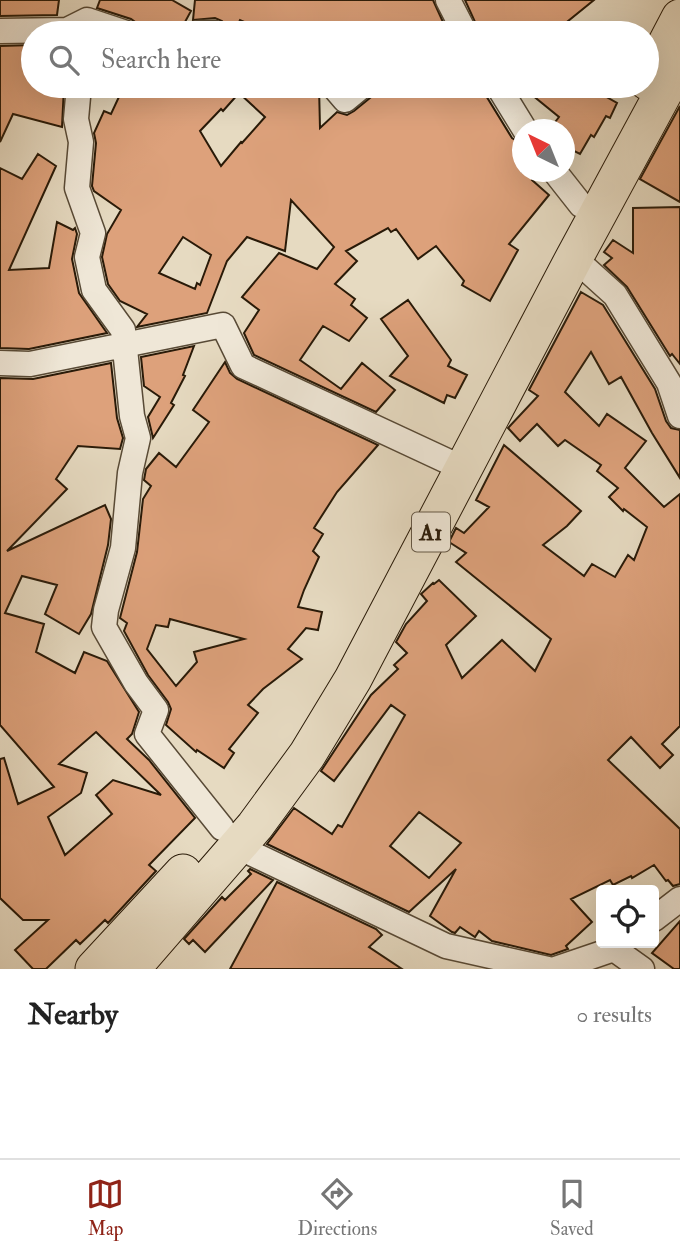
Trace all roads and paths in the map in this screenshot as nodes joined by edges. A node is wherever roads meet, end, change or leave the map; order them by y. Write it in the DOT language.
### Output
graph roads {
  1 [pos="448,0"];
  2 [pos="680,18"];
  3 [pos="459,21"];
  4 [pos="0,31"];
  5 [pos="21,31"];
  6 [pos="659,58"];
  7 [pos="680,62"];
  8 [pos="78,98"];
  9 [pos="505,98"];
  10 [pos="638,98"];
  11 [pos="518,119"];
  12 [pos="563,182"];
  13 [pos="581,205"];
  14 [pos="574,258"];
  15 [pos="0,363"];
  16 [pos="680,416"];
  17 [pos="447,461"];
  18 [pos="229,837"];
  19 [pos="680,899"];
  20 [pos="659,915"];
  21 [pos="613,948"];
  22 [pos="620,948"];
  23 [pos="94,969"];
  24 [pos="131,969"];
  25 [pos="548,969"];
  26 [pos="555,969"];
  27 [pos="642,969"];
  1 -- 3 [label="street"];
  2 -- 6 [label="highway"];
  4 -- 5 [label="street"];
  7 -- 14 [label="highway, A1"];
  8 -- 18 [label="street"];
  9 -- 11 [label="street"];
  10 -- 13 [label="highway, A1"];
  12 -- 13 [label="street"];
  13 -- 17 [label="highway, A1"];
  14 -- 16 [label="street"];
  14 -- 18 [label="highway, A1"];
  15 -- 17 [label="street"];
  17 -- 18 [label="highway, A1"];
  18 -- 23 [label="highway, A1"];
  18 -- 24 [label="highway, A1"];
  18 -- 25 [label="street"];
  19 -- 20 [label="street"];
  21 -- 26 [label="street"];
  22 -- 27 [label="street"];
}
